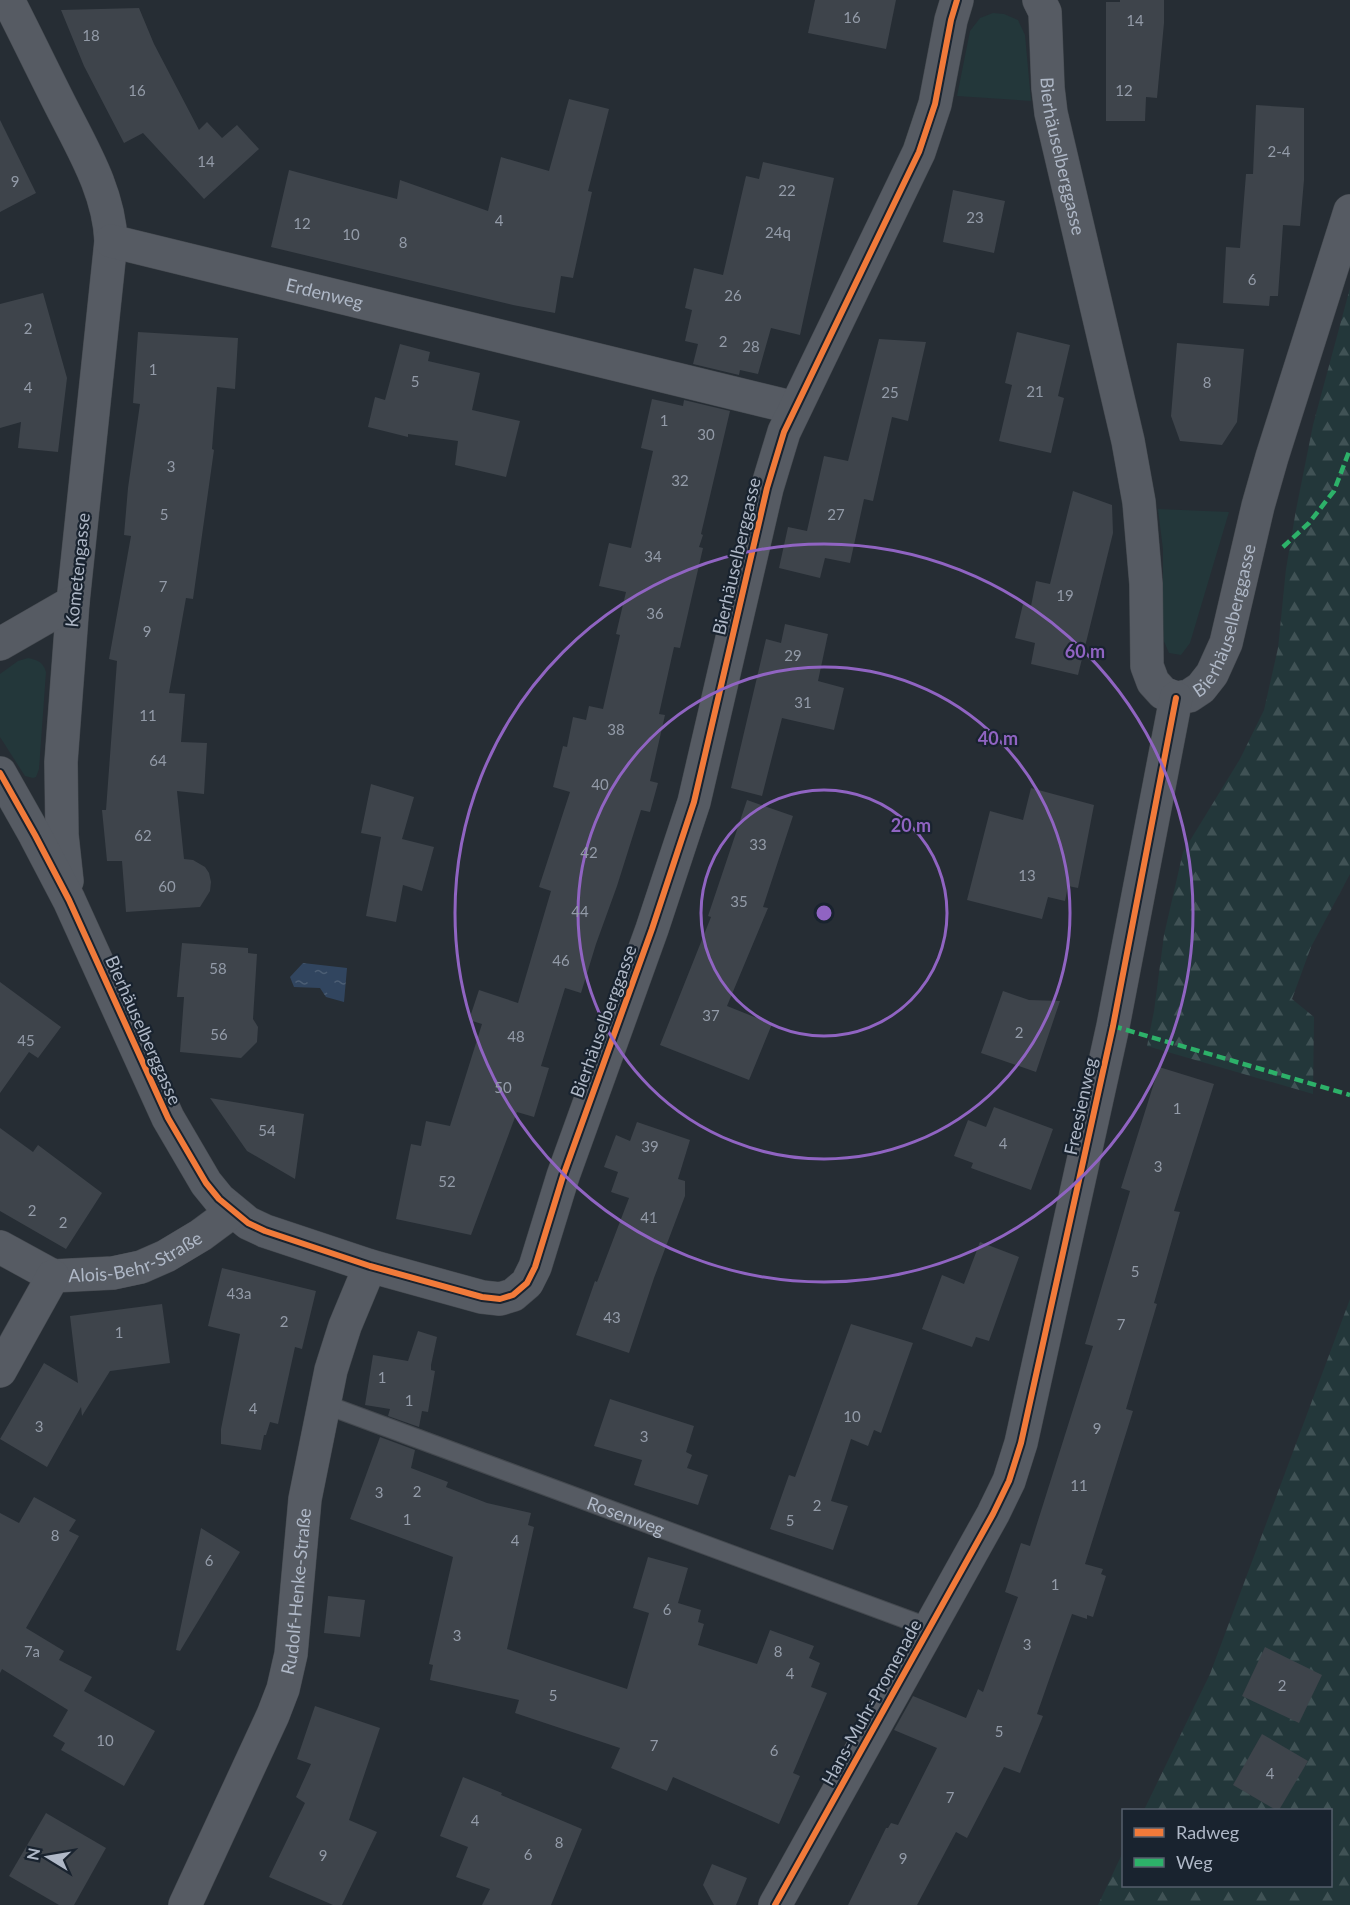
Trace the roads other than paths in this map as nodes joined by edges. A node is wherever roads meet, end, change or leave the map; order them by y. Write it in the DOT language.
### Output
graph roads {
  1 [pos="8,0"];
  2 [pos="957,0"];
  3 [pos="1039,0"];
  4 [pos="1350,212"];
  5 [pos="111,241"];
  6 [pos="795,408"];
  7 [pos="73,602"];
  8 [pos="0,644"];
  9 [pos="1176,698"];
  10 [pos="0,773"];
  11 [pos="69,900"];
  12 [pos="232,1212"];
  13 [pos="0,1247"];
  14 [pos="370,1266"];
  15 [pos="53,1276"];
  16 [pos="0,1371"];
  17 [pos="324,1404"];
  18 [pos="993,1514"];
  19 [pos="930,1628"];
  20 [pos="186,1905"];
  21 [pos="775,1905"];
  1 -- 5 [label="street"];
  2 -- 6 [label="street, Bierhäuselberggasse"];
  3 -- 9 [label="street, Bierhäuselberggasse"];
  4 -- 9 [label="street, Bierhäuselberggasse"];
  5 -- 6 [label="street, Erdenweg"];
  5 -- 7 [label="street, Kometengasse"];
  6 -- 14 [label="street, Bierhäuselberggasse"];
  7 -- 8 [label="street"];
  7 -- 11 [label="street, Kometengasse"];
  9 -- 18 [label="street, Freesienweg"];
  10 -- 11 [label="street, Bierhäuselberggasse"];
  11 -- 12 [label="street, Bierhäuselberggasse"];
  12 -- 14 [label="street, Bierhäuselberggasse"];
  12 -- 15 [label="street, Alois-Behr-Straße"];
  13 -- 15 [label="street, Alois-Behr-Straße"];
  14 -- 17 [label="street, Rudolf-Henke-Straße"];
  15 -- 16 [label="street"];
  17 -- 19 [label="lane, Rosenweg"];
  17 -- 20 [label="street, Rudolf-Henke-Straße"];
  18 -- 19 [label="street, Hans-Muhr-Promenade"];
  19 -- 21 [label="street, Hans-Muhr-Promenade"];
}
